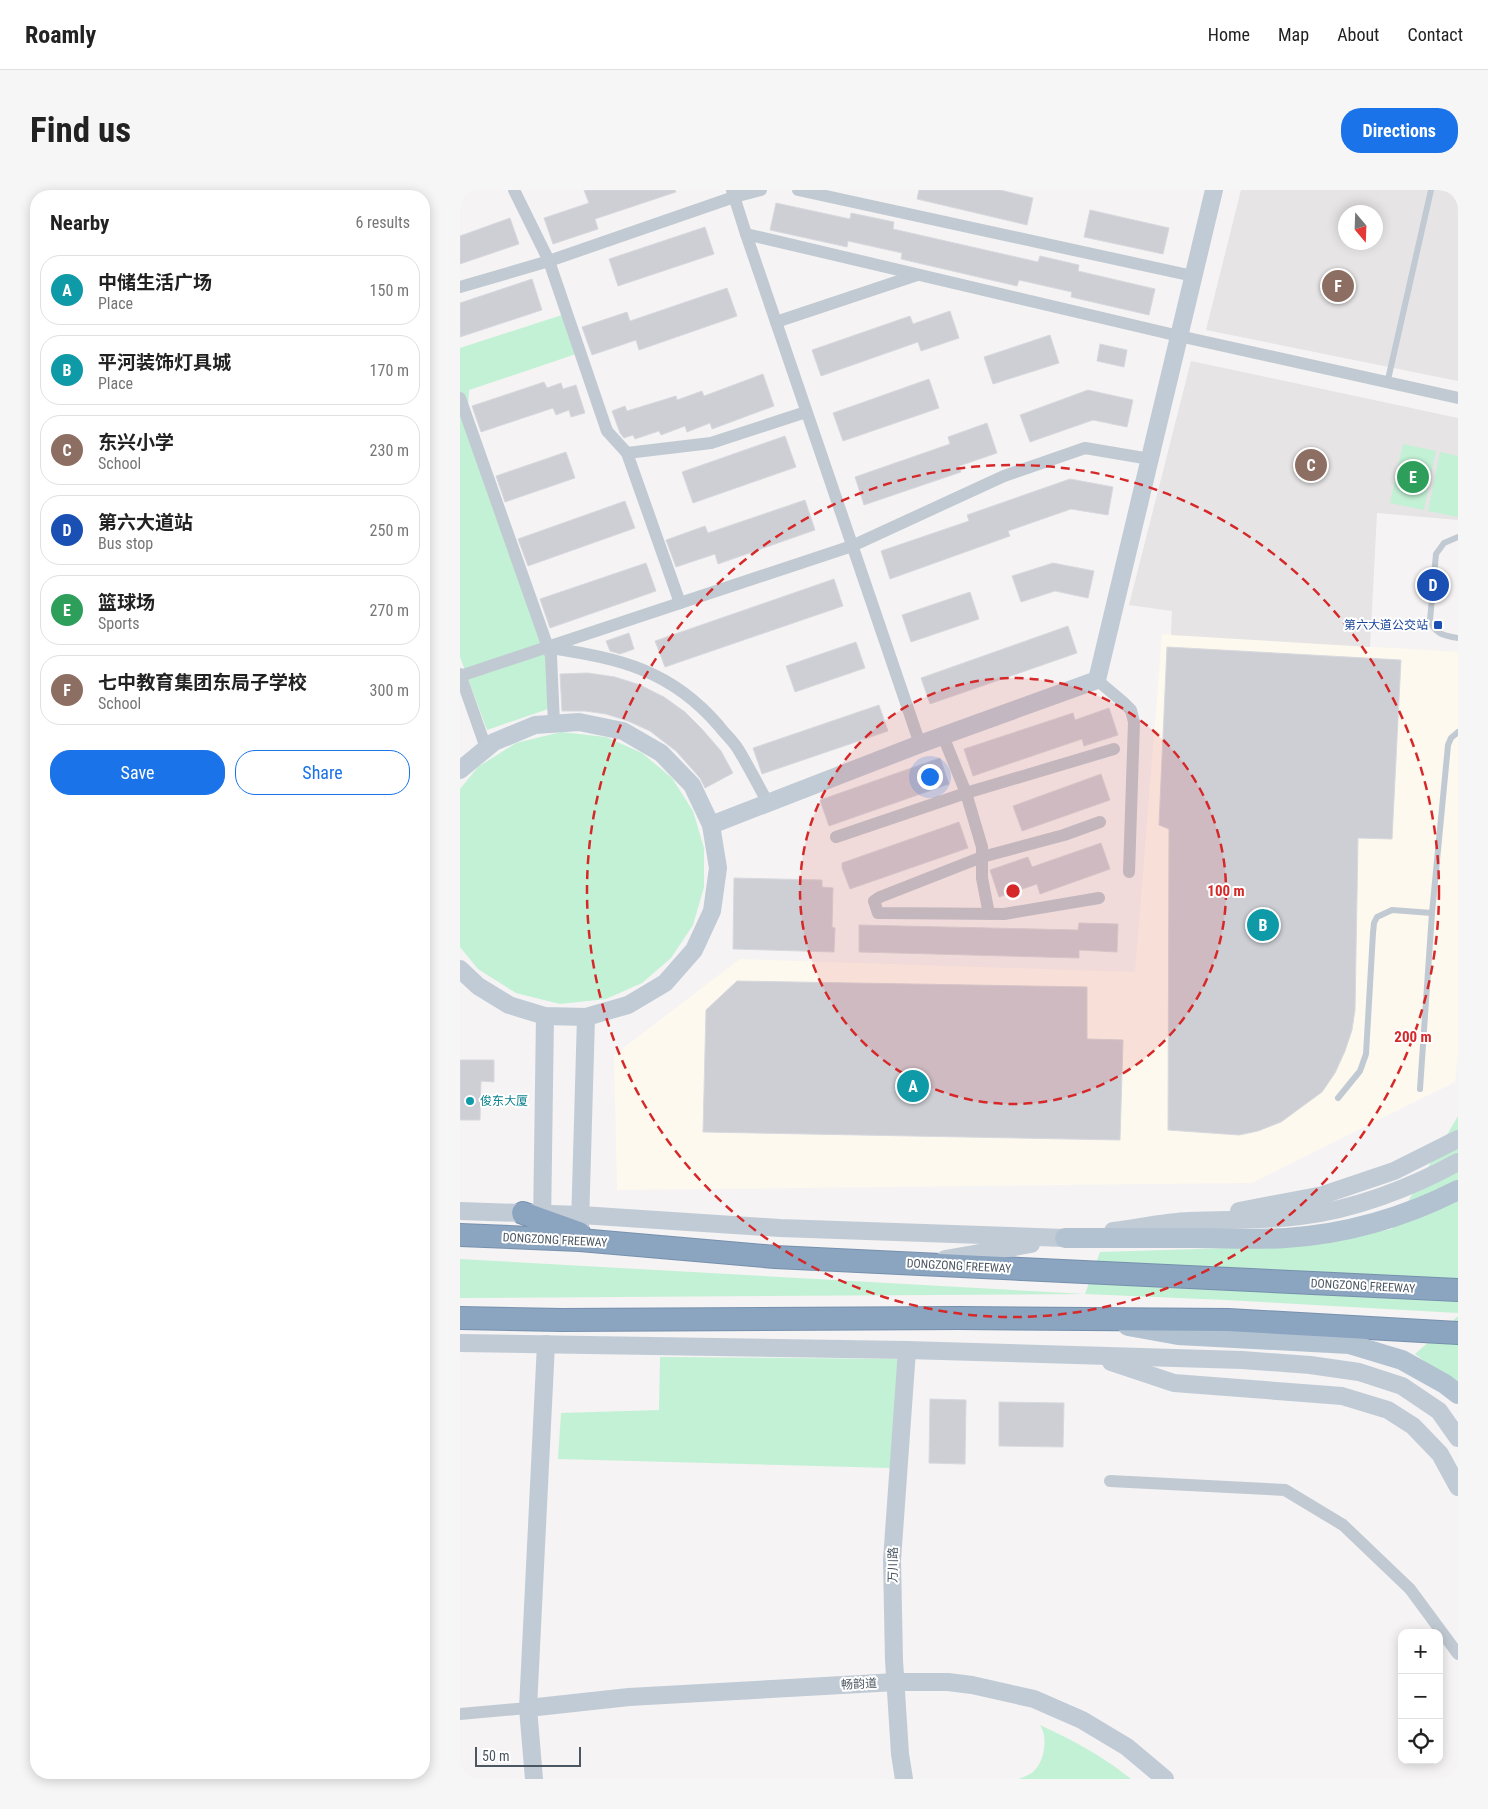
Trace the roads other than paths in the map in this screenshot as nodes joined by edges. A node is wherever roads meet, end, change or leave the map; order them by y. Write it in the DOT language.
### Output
graph roads {
  1 [pos="514,190"];
  2 [pos="761,190"];
  3 [pos="798,190"];
  4 [pos="1214,190"];
  5 [pos="1431,190"];
  6 [pos="733,193"];
  7 [pos="746,234"];
  8 [pos="549,260"];
  9 [pos="918,275"];
  10 [pos="1193,276"];
  11 [pos="460,287"];
  12 [pos="776,322"];
  13 [pos="1179,336"];
  14 [pos="1387,384"];
  15 [pos="460,398"];
  16 [pos="1458,398"];
  17 [pos="806,412"];
  18 [pos="627,453"];
  19 [pos="1150,459"];
  20 [pos="1458,537"];
  21 [pos="852,546"];
  22 [pos="680,603"];
  23 [pos="1458,638"];
  24 [pos="547,647"];
  25 [pos="460,676"];
  26 [pos="1097,680"];
  27 [pos="554,724"];
  28 [pos="1458,732"];
  29 [pos="943,736"];
  30 [pos="920,744"];
  31 [pos="486,748"];
  32 [pos="1114,749"];
  33 [pos="460,770"];
  34 [pos="966,793"];
  35 [pos="768,803"];
  36 [pos="1100,822"];
  37 [pos="711,825"];
  38 [pos="836,837"];
  39 [pos="982,857"];
  40 [pos="1129,872"];
  41 [pos="1100,898"];
  42 [pos="989,914"];
  43 [pos="1432,914"];
  44 [pos="460,969"];
  45 [pos="544,1016"];
  46 [pos="586,1017"];
  47 [pos="1420,1090"];
  48 [pos="1338,1098"];
  49 [pos="1458,1138"];
  50 [pos="1458,1162"];
  51 [pos="1458,1190"];
  52 [pos="460,1211"];
  53 [pos="538,1221"];
  54 [pos="1186,1221"];
  55 [pos="580,1230"];
  56 [pos="460,1235"];
  57 [pos="1065,1238"];
  58 [pos="918,1264"];
  59 [pos="1458,1290"];
  60 [pos="460,1318"];
  61 [pos="1085,1319"];
  62 [pos="1458,1333"];
  63 [pos="460,1343"];
  64 [pos="546,1344"];
  65 [pos="907,1350"];
  66 [pos="1094,1356"];
  67 [pos="1418,1368"];
  68 [pos="1458,1394"];
  69 [pos="1458,1405"];
  70 [pos="1458,1438"];
  71 [pos="1110,1481"];
  72 [pos="1458,1488"];
  73 [pos="1458,1654"];
  74 [pos="896,1682"];
  75 [pos="528,1708"];
  76 [pos="460,1714"];
  77 [pos="534,1779"];
  78 [pos="904,1779"];
  79 [pos="1165,1779"];
  1 -- 8 [label="street"];
  2 -- 6 [label="street"];
  3 -- 10 [label="street"];
  4 -- 10 [label="street"];
  5 -- 14 [label="lane"];
  6 -- 7 [label="street"];
  6 -- 8 [label="street"];
  7 -- 9 [label="street"];
  7 -- 12 [label="street"];
  8 -- 11 [label="street"];
  8 -- 18 [label="street"];
  9 -- 12 [label="street"];
  9 -- 13 [label="street"];
  10 -- 13 [label="street"];
  12 -- 17 [label="street"];
  13 -- 14 [label="street"];
  13 -- 19 [label="street"];
  14 -- 16 [label="street"];
  15 -- 24 [label="street"];
  17 -- 18 [label="street"];
  17 -- 21 [label="street"];
  18 -- 22 [label="street"];
  19 -- 21 [label="street"];
  19 -- 26 [label="street"];
  20 -- 23 [label="lane"];
  21 -- 22 [label="street"];
  21 -- 30 [label="street"];
  22 -- 24 [label="street"];
  24 -- 25 [label="street"];
  24 -- 27 [label="street"];
  24 -- 35 [label="street"];
  25 -- 31 [label="street"];
  26 -- 29 [label="street"];
  26 -- 40 [label="street"];
  27 -- 31 [label="street"];
  27 -- 37 [label="street"];
  28 -- 43 [label="lane"];
  29 -- 30 [label="street"];
  29 -- 34 [label="street"];
  30 -- 35 [label="street"];
  31 -- 33 [label="street"];
  32 -- 34 [label="street"];
  34 -- 38 [label="street"];
  34 -- 39 [label="street"];
  35 -- 37 [label="street"];
  36 -- 39 [label="street"];
  37 -- 46 [label="street"];
  39 -- 42 [label="street"];
  39 -- 42 [label="street"];
  41 -- 42 [label="street"];
  43 -- 47 [label="lane"];
  43 -- 48 [label="lane"];
  44 -- 45 [label="street"];
  45 -- 46 [label="street"];
  45 -- 53 [label="street"];
  46 -- 55 [label="street"];
  49 -- 54 [label="street"];
  50 -- 54 [label="street"];
  51 -- 57 [label="main road"];
  52 -- 53 [label="street"];
  53 -- 55 [label="highway, DONGZONG FREEWAY"];
  53 -- 56 [label="highway, DONGZONG FREEWAY"];
  54 -- 57 [label="street"];
  55 -- 57 [label="street"];
  55 -- 58 [label="highway, DONGZONG FREEWAY"];
  57 -- 58 [label="street"];
  58 -- 59 [label="highway, DONGZONG FREEWAY"];
  60 -- 61 [label="highway"];
  61 -- 62 [label="highway"];
  61 -- 67 [label="main road"];
  63 -- 64 [label="street"];
  64 -- 65 [label="street"];
  64 -- 75 [label="street"];
  65 -- 66 [label="street"];
  65 -- 74 [label="street, 万川路"];
  66 -- 70 [label="street"];
  66 -- 72 [label="street"];
  67 -- 68 [label="main road"];
  67 -- 69 [label="main road"];
  71 -- 73 [label="street"];
  74 -- 75 [label="street, 畅韵道"];
  74 -- 78 [label="street, 万川路"];
  74 -- 79 [label="street, 畅韵道"];
  75 -- 76 [label="street"];
  75 -- 77 [label="street"];
}
